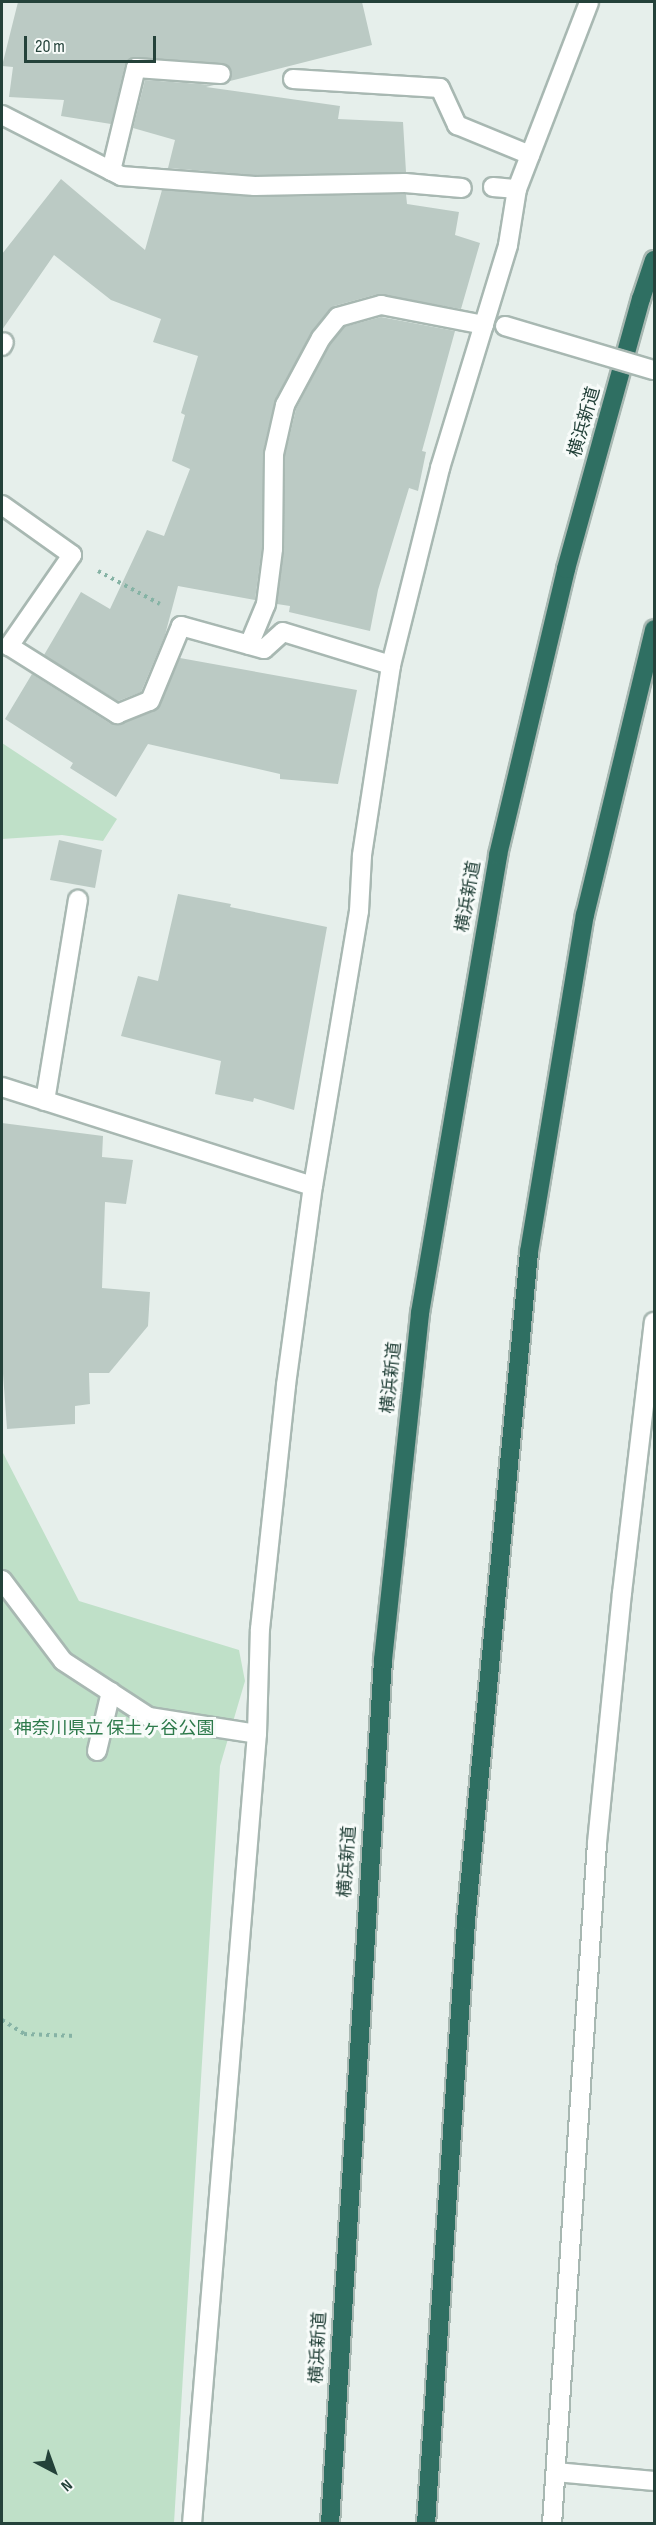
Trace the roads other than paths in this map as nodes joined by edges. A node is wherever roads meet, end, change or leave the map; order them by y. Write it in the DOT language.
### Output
graph roads {
  1 [pos="589,2"];
  2 [pos="221,74"];
  3 [pos="293,79"];
  4 [pos="2,115"];
  5 [pos="530,155"];
  6 [pos="111,171"];
  7 [pos="493,187"];
  8 [pos="462,188"];
  9 [pos="517,189"];
  10 [pos="508,245"];
  11 [pos="654,246"];
  12 [pos="654,260"];
  13 [pos="521,261"];
  14 [pos="641,298"];
  15 [pos="484,325"];
  16 [pos="505,326"];
  17 [pos="654,370"];
  18 [pos="2,504"];
  19 [pos="654,629"];
  20 [pos="249,645"];
  21 [pos="391,665"];
  22 [pos="78,900"];
  23 [pos="2,1087"];
  24 [pos="45,1101"];
  25 [pos="313,1186"];
  26 [pos="654,1322"];
  27 [pos="2,1580"];
  28 [pos="111,1692"];
  29 [pos="256,1734"];
  30 [pos="97,1751"];
  31 [pos="556,2472"];
  32 [pos="654,2481"];
  33 [pos="192,2523"];
  34 [pos="330,2523"];
  35 [pos="426,2523"];
  36 [pos="552,2523"];
  1 -- 5 [label="street"];
  2 -- 6 [label="street"];
  3 -- 5 [label="street"];
  4 -- 6 [label="street"];
  5 -- 9 [label="street"];
  6 -- 8 [label="street"];
  7 -- 9 [label="street"];
  9 -- 10 [label="street"];
  10 -- 13 [label="street"];
  10 -- 15 [label="street"];
  11 -- 14 [label="highway"];
  12 -- 14 [label="highway, 横浜新道"];
  14 -- 34 [label="highway, 横浜新道"];
  15 -- 20 [label="street"];
  15 -- 21 [label="street"];
  16 -- 17 [label="street, bridge"];
  18 -- 20 [label="street"];
  19 -- 35 [label="highway"];
  20 -- 21 [label="street"];
  21 -- 25 [label="street"];
  22 -- 24 [label="street"];
  23 -- 24 [label="street"];
  24 -- 25 [label="street"];
  25 -- 29 [label="street"];
  26 -- 31 [label="street"];
  27 -- 28 [label="street"];
  28 -- 29 [label="street"];
  28 -- 30 [label="street"];
  29 -- 33 [label="street"];
  31 -- 32 [label="street"];
  31 -- 36 [label="street"];
}
